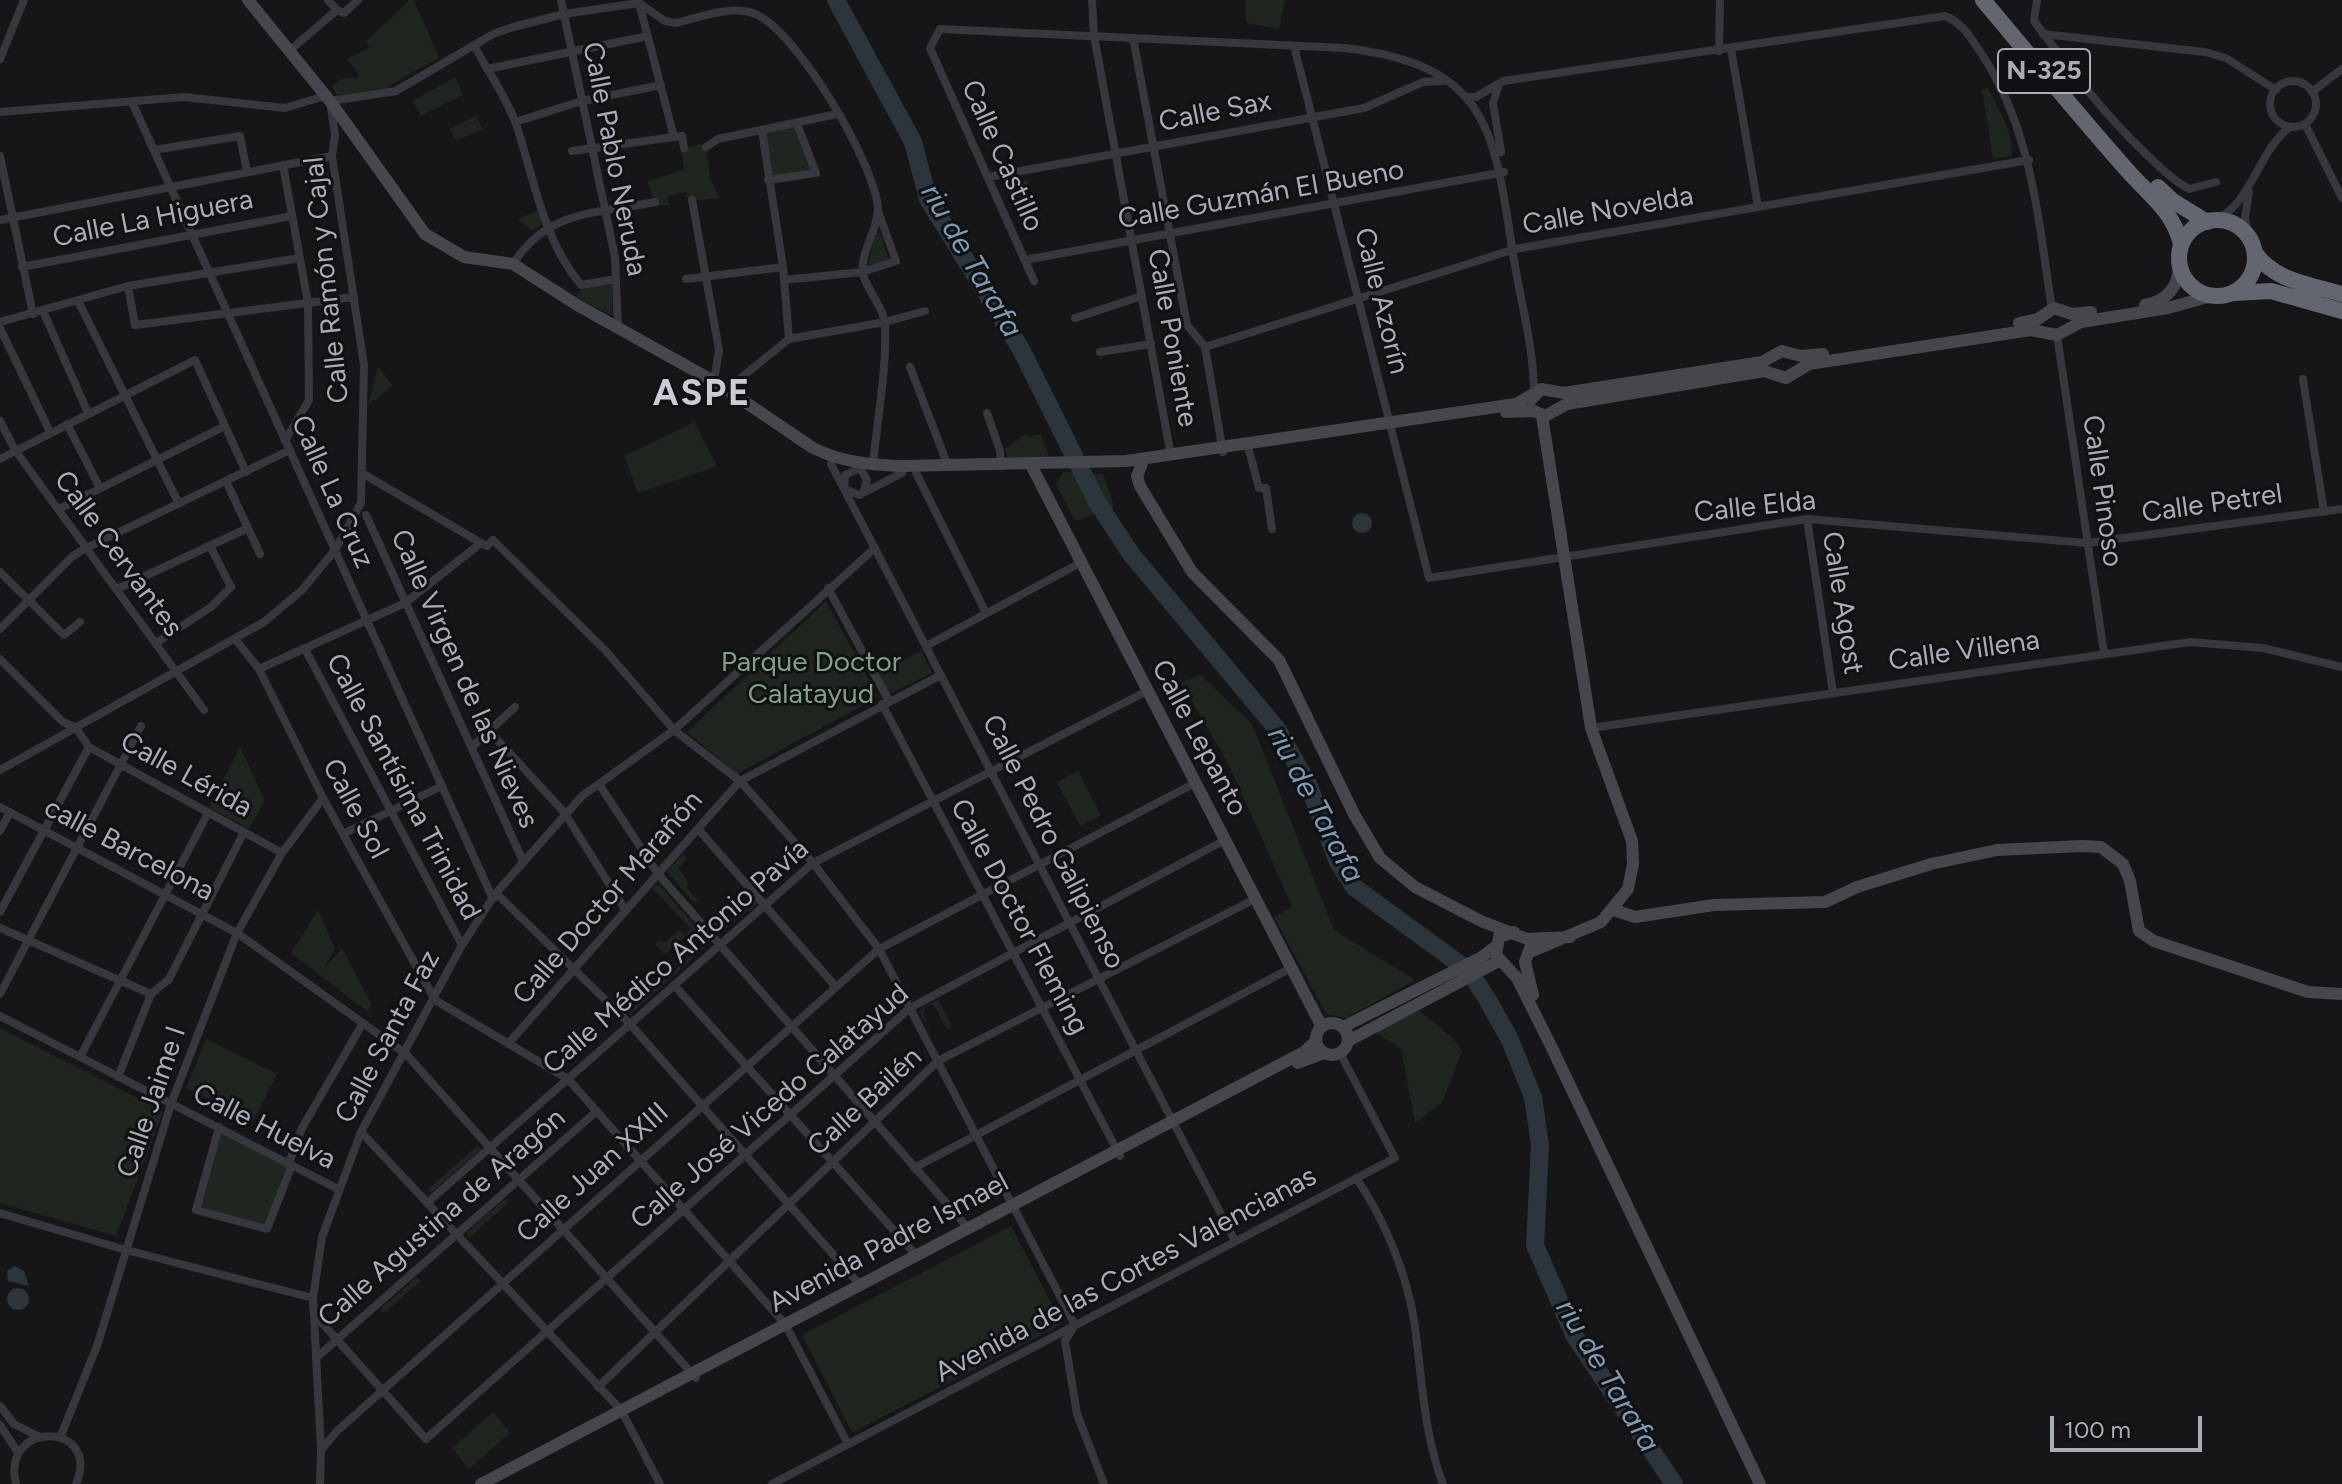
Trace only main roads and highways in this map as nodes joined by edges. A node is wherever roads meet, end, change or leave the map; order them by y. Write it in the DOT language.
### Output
graph roads {
  1 [pos="248,0"];
  2 [pos="1983,0"];
  3 [pos="2105,142"];
  4 [pos="2211,221"];
  5 [pos="2181,244"];
  6 [pos="2255,253"];
  7 [pos="2179,267"];
  8 [pos="2234,293"];
  9 [pos="2342,294"];
  10 [pos="2211,296"];
  11 [pos="2342,311"];
  12 [pos="2054,312"];
  13 [pos="2057,331"];
  14 [pos="1774,356"];
  15 [pos="1794,356"];
  16 [pos="1795,372"];
  17 [pos="1774,373"];
  18 [pos="1540,392"];
  19 [pos="1555,410"];
  20 [pos="1538,414"];
  21 [pos="1390,425"];
  22 [pos="813,448"];
  23 [pos="1171,457"];
  24 [pos="1142,464"];
  25 [pos="1120,465"];
  26 [pos="862,466"];
  27 [pos="1032,468"];
  28 [pos="1614,910"];
  29 [pos="1522,935"];
  30 [pos="1570,937"];
  31 [pos="1496,944"];
  32 [pos="1527,957"];
  33 [pos="1504,964"];
  34 [pos="2342,994"];
  35 [pos="1322,1027"];
  36 [pos="1343,1027"];
  37 [pos="1316,1041"];
  38 [pos="1348,1041"];
  39 [pos="1551,1046"];
  40 [pos="1324,1053"];
  41 [pos="1174,1124"];
  42 [pos="1014,1208"];
  43 [pos="786,1327"];
  44 [pos="622,1413"];
  45 [pos="481,1484"];
  46 [pos="494,1484"];
  47 [pos="1760,1484"];
  1 -- 22 [label="main road"];
  2 -- 3 [label="highway, N-325"];
  3 -- 4 [label="highway, N-325"];
  3 -- 5 [label="highway, N-325"];
  4 -- 5 [label="highway"];
  4 -- 6 [label="highway, N-325"];
  5 -- 7 [label="highway, N-325"];
  6 -- 8 [label="highway"];
  6 -- 9 [label="highway"];
  7 -- 10 [label="highway"];
  7 -- 12 [label="main road"];
  8 -- 10 [label="highway"];
  8 -- 11 [label="highway"];
  10 -- 13 [label="main road"];
  12 -- 13 [label="main road"];
  12 -- 13 [label="main road"];
  12 -- 15 [label="main road"];
  13 -- 16 [label="main road"];
  14 -- 15 [label="main road"];
  14 -- 17 [label="main road"];
  14 -- 18 [label="main road"];
  15 -- 16 [label="main road"];
  16 -- 17 [label="main road"];
  17 -- 19 [label="main road"];
  18 -- 19 [label="main road"];
  18 -- 20 [label="main road"];
  18 -- 21 [label="main road"];
  19 -- 20 [label="main road"];
  20 -- 21 [label="main road"];
  20 -- 28 [label="main road"];
  21 -- 23 [label="main road"];
  22 -- 26 [label="main road"];
  22 -- 26 [label="main road"];
  23 -- 24 [label="main road"];
  23 -- 25 [label="main road"];
  24 -- 25 [label="main road"];
  24 -- 29 [label="main road"];
  25 -- 27 [label="main road"];
  25 -- 31 [label="main road"];
  26 -- 27 [label="main road"];
  26 -- 27 [label="main road"];
  27 -- 35 [label="main road, Calle Lepanto"];
  28 -- 30 [label="main road"];
  28 -- 34 [label="main road"];
  29 -- 30 [label="main road"];
  29 -- 31 [label="main road"];
  29 -- 32 [label="main road"];
  30 -- 32 [label="main road"];
  31 -- 33 [label="main road"];
  31 -- 36 [label="main road"];
  32 -- 33 [label="main road"];
  32 -- 39 [label="main road"];
  33 -- 38 [label="main road"];
  33 -- 39 [label="main road"];
  35 -- 36 [label="main road"];
  35 -- 37 [label="main road"];
  36 -- 38 [label="main road"];
  37 -- 40 [label="main road"];
  37 -- 41 [label="main road, Avenida Padre Ismael"];
  38 -- 40 [label="main road"];
  39 -- 47 [label="main road"];
  40 -- 41 [label="main road, Avenida Padre Ismael"];
  41 -- 42 [label="main road, Avenida Padre Ismael"];
  42 -- 43 [label="main road, Avenida Padre Ismael"];
  42 -- 43 [label="main road, Avenida Padre Ismael"];
  43 -- 44 [label="main road, Avenida Padre Ismael"];
  44 -- 45 [label="main road, Avenida Padre Ismael"];
  44 -- 46 [label="main road, Avenida Padre Ismael"];
}
